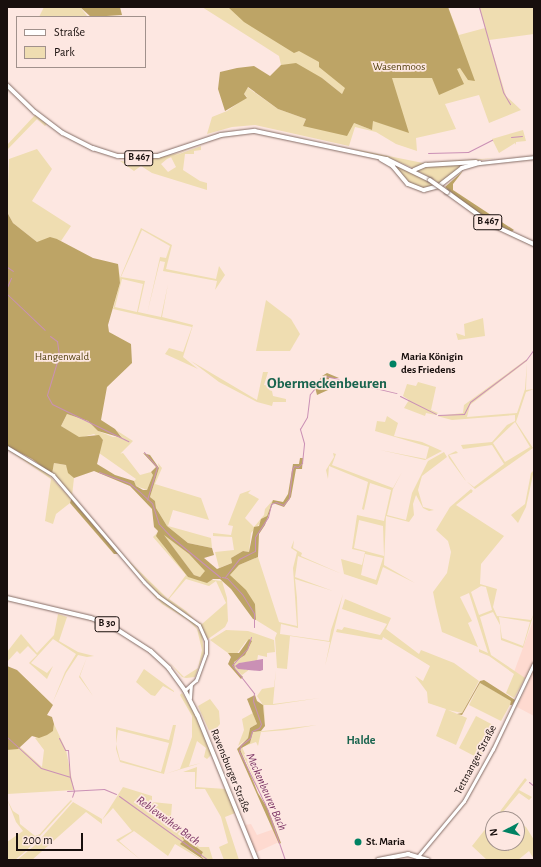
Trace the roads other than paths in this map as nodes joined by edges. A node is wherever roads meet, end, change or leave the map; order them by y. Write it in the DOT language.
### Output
graph roads {
  1 [pos="7,85"];
  2 [pos="377,156"];
  3 [pos="534,157"];
  4 [pos="479,163"];
  5 [pos="414,170"];
  6 [pos="534,244"];
  7 [pos="7,447"];
  8 [pos="7,598"];
  9 [pos="534,663"];
  10 [pos="191,685"];
  11 [pos="185,690"];
  12 [pos="190,698"];
  13 [pos="419,856"];
  14 [pos="257,860"];
  15 [pos="378,860"];
  16 [pos="428,860"];
  1 -- 2 [label="main road, B 467"];
  2 -- 4 [label="main road"];
  2 -- 5 [label="main road, B 467"];
  3 -- 4 [label="street"];
  4 -- 5 [label="main road"];
  5 -- 6 [label="main road, B 467, bridge"];
  7 -- 10 [label="street"];
  8 -- 11 [label="main road, B 30"];
  9 -- 13 [label="street, Tettnanger Straße"];
  10 -- 11 [label="street"];
  10 -- 12 [label="street"];
  11 -- 12 [label="main road, Ravensburger Straße / B 30"];
  12 -- 14 [label="main road, Ravensburger Straße / B 30"];
  13 -- 15 [label="main road"];
  13 -- 16 [label="main road"];
}
